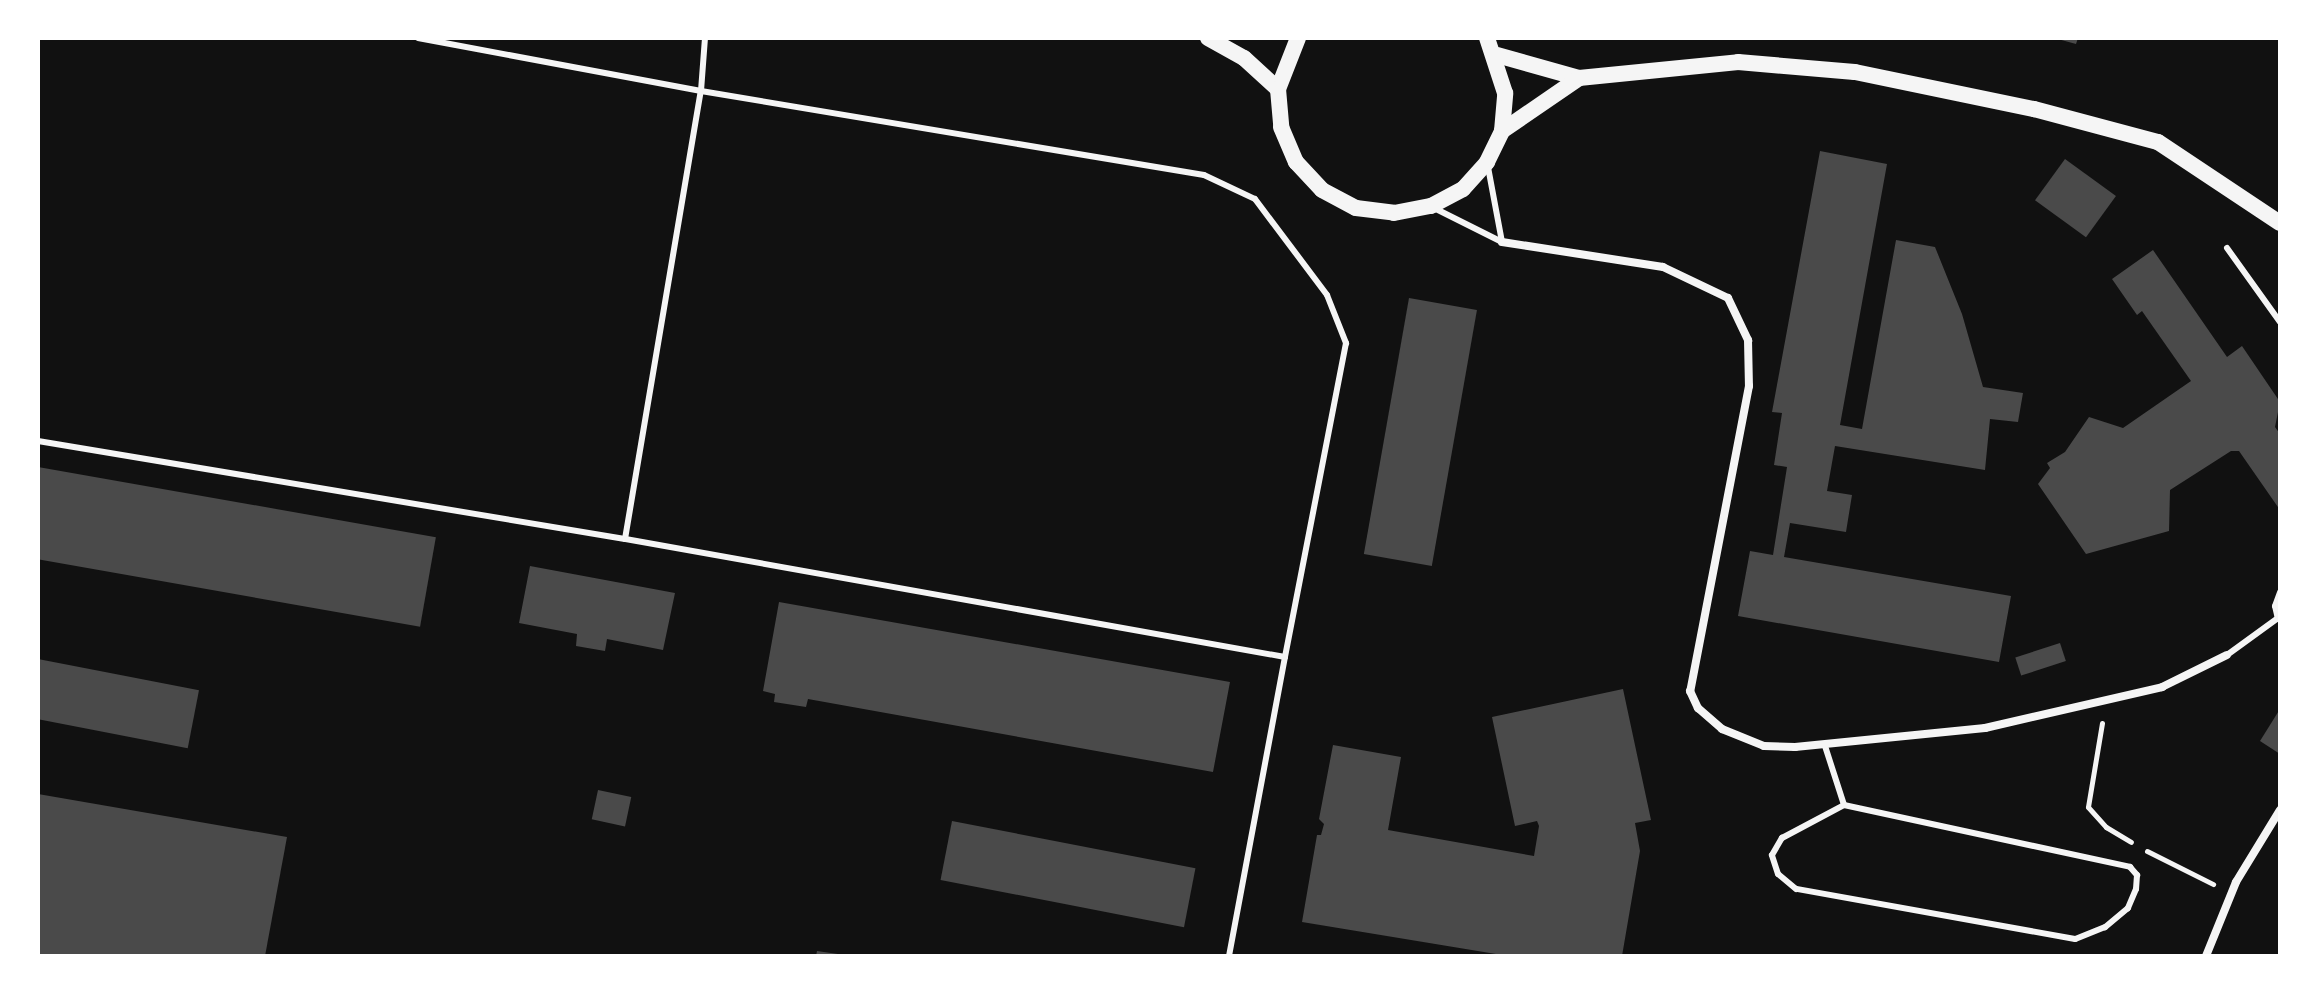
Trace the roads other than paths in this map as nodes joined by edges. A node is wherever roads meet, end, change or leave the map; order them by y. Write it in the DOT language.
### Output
graph roads {
  1 [pos="418,38"];
  2 [pos="705,38"];
  3 [pos="1208,38"];
  4 [pos="1298,38"];
  5 [pos="1487,38"];
  6 [pos="1497,55"];
  7 [pos="1579,78"];
  8 [pos="1278,89"];
  9 [pos="701,91"];
  10 [pos="1502,131"];
  11 [pos="1487,162"];
  12 [pos="1431,206"];
  13 [pos="2280,223"];
  14 [pos="1502,242"];
  15 [pos="2227,248"];
  16 [pos="2280,322"];
  17 [pos="38,441"];
  18 [pos="625,539"];
  19 [pos="2280,592"];
  20 [pos="2279,619"];
  21 [pos="2227,655"];
  22 [pos="1285,657"];
  23 [pos="1825,746"];
  24 [pos="1844,805"];
  25 [pos="2280,810"];
  26 [pos="1229,956"];
  27 [pos="2206,956"];
  1 -- 9 [label="lane"];
  2 -- 9 [label="lane"];
  3 -- 8 [label="main road"];
  4 -- 8 [label="main road"];
  5 -- 6 [label="main road"];
  6 -- 7 [label="main road"];
  6 -- 10 [label="main road"];
  7 -- 10 [label="main road"];
  7 -- 13 [label="main road"];
  8 -- 12 [label="main road"];
  9 -- 18 [label="lane"];
  9 -- 22 [label="lane"];
  10 -- 11 [label="main road"];
  11 -- 12 [label="main road"];
  11 -- 14 [label="lane"];
  12 -- 14 [label="lane"];
  14 -- 23 [label="street"];
  15 -- 16 [label="lane"];
  17 -- 18 [label="lane"];
  18 -- 22 [label="lane"];
  19 -- 20 [label="lane"];
  20 -- 21 [label="lane"];
  21 -- 23 [label="street"];
  22 -- 26 [label="lane"];
  23 -- 24 [label="lane"];
  24 -- 24 [label="lane"];
  25 -- 27 [label="street"];
}
